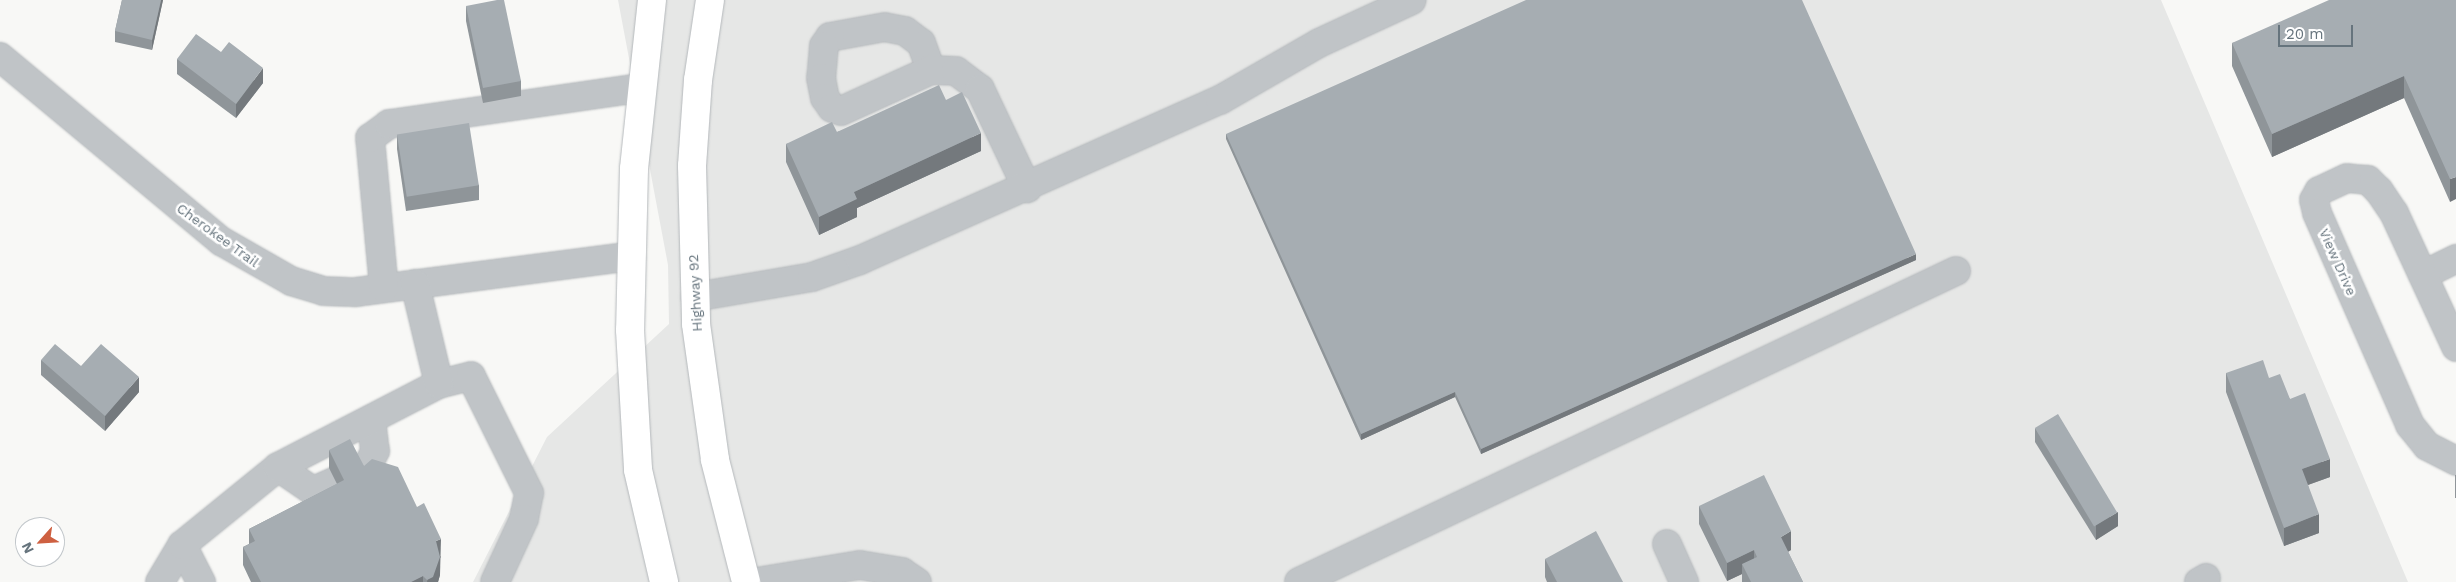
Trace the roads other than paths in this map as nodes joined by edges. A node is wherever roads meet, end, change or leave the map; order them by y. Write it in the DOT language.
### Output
graph roads {
  1 [pos="652,0"];
  2 [pos="710,0"];
  3 [pos="1412,0"];
  4 [pos="0,57"];
  5 [pos="931,70"];
  6 [pos="640,88"];
  7 [pos="1026,188"];
  8 [pos="632,256"];
  9 [pos="2456,260"];
  10 [pos="1956,271"];
  11 [pos="2422,275"];
  12 [pos="415,284"];
  13 [pos="384,288"];
  14 [pos="695,297"];
  15 [pos="2456,345"];
  16 [pos="439,384"];
  17 [pos="371,419"];
  18 [pos="2456,461"];
  19 [pos="278,467"];
  20 [pos="1668,544"];
  21 [pos="182,545"];
  22 [pos="160,582"];
  23 [pos="201,582"];
  24 [pos="495,582"];
  25 [pos="664,582"];
  26 [pos="746,582"];
  27 [pos="756,582"];
  28 [pos="917,582"];
  29 [pos="1299,582"];
  30 [pos="1684,582"];
  1 -- 6 [label="main road"];
  2 -- 14 [label="main road, Highway 92"];
  3 -- 7 [label="street"];
  4 -- 13 [label="street, Cherokee Trail"];
  5 -- 7 [label="street"];
  6 -- 8 [label="main road"];
  6 -- 13 [label="street"];
  7 -- 14 [label="street"];
  8 -- 12 [label="street, Cherokee Trail"];
  8 -- 25 [label="main road"];
  9 -- 11 [label="street"];
  10 -- 29 [label="street"];
  11 -- 15 [label="street, View Drive"];
  11 -- 18 [label="street, View Drive"];
  12 -- 13 [label="street, Cherokee Trail"];
  12 -- 16 [label="street"];
  14 -- 26 [label="main road, Highway 92"];
  16 -- 17 [label="street"];
  16 -- 24 [label="street"];
  17 -- 19 [label="street"];
  17 -- 19 [label="street"];
  19 -- 21 [label="street"];
  20 -- 30 [label="street"];
  21 -- 22 [label="street"];
  21 -- 23 [label="street"];
  27 -- 28 [label="street"];
}
